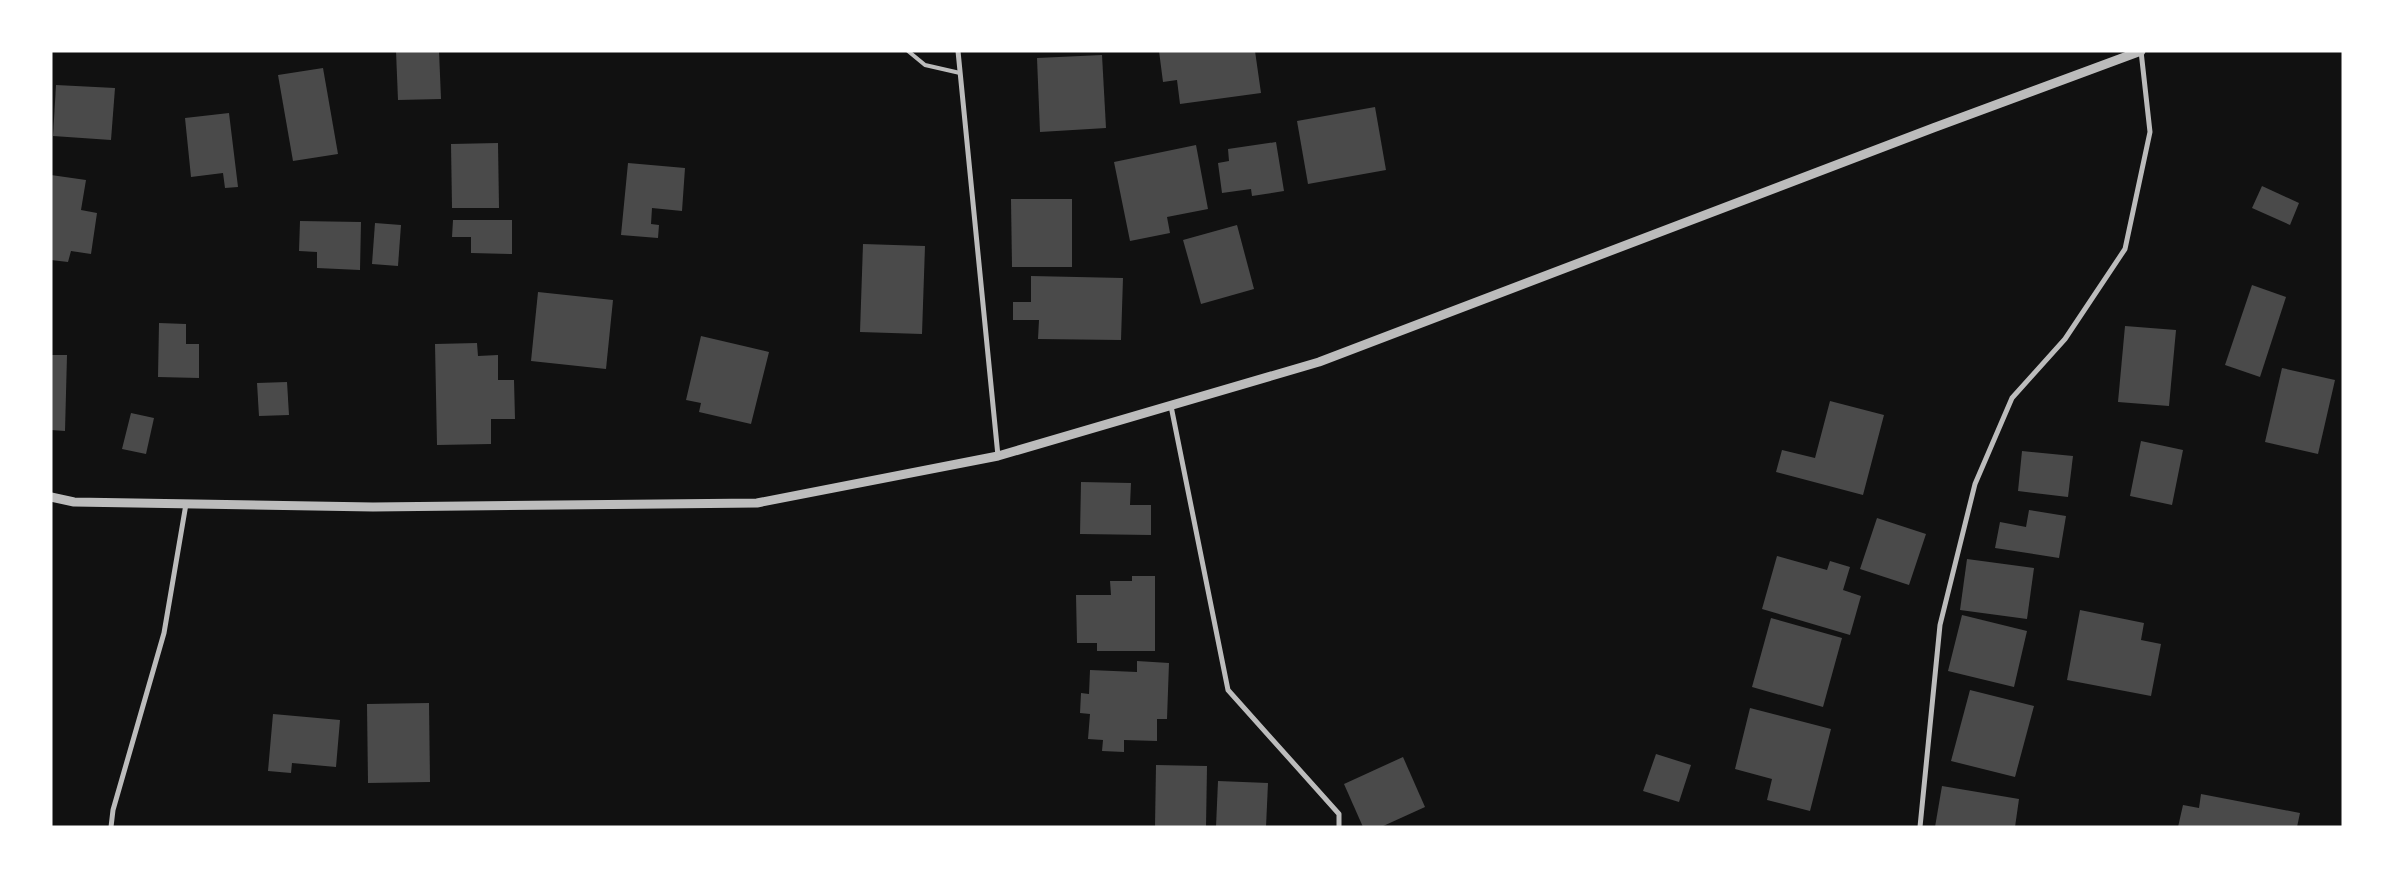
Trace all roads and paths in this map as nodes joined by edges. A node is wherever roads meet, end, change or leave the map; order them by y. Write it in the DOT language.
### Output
graph roads {
  1 [pos="908,51"];
  2 [pos="958,51"];
  3 [pos="2141,51"];
  4 [pos="960,73"];
  5 [pos="1171,406"];
  6 [pos="998,456"];
  7 [pos="51,497"];
  8 [pos="186,504"];
  9 [pos="111,827"];
  10 [pos="1339,827"];
  11 [pos="1920,827"];
  1 -- 4 [label="lane"];
  2 -- 4 [label="street"];
  3 -- 5 [label="street"];
  3 -- 11 [label="street"];
  4 -- 6 [label="street"];
  5 -- 6 [label="street"];
  5 -- 10 [label="street"];
  6 -- 8 [label="street"];
  7 -- 8 [label="street"];
  8 -- 9 [label="street"];
}
